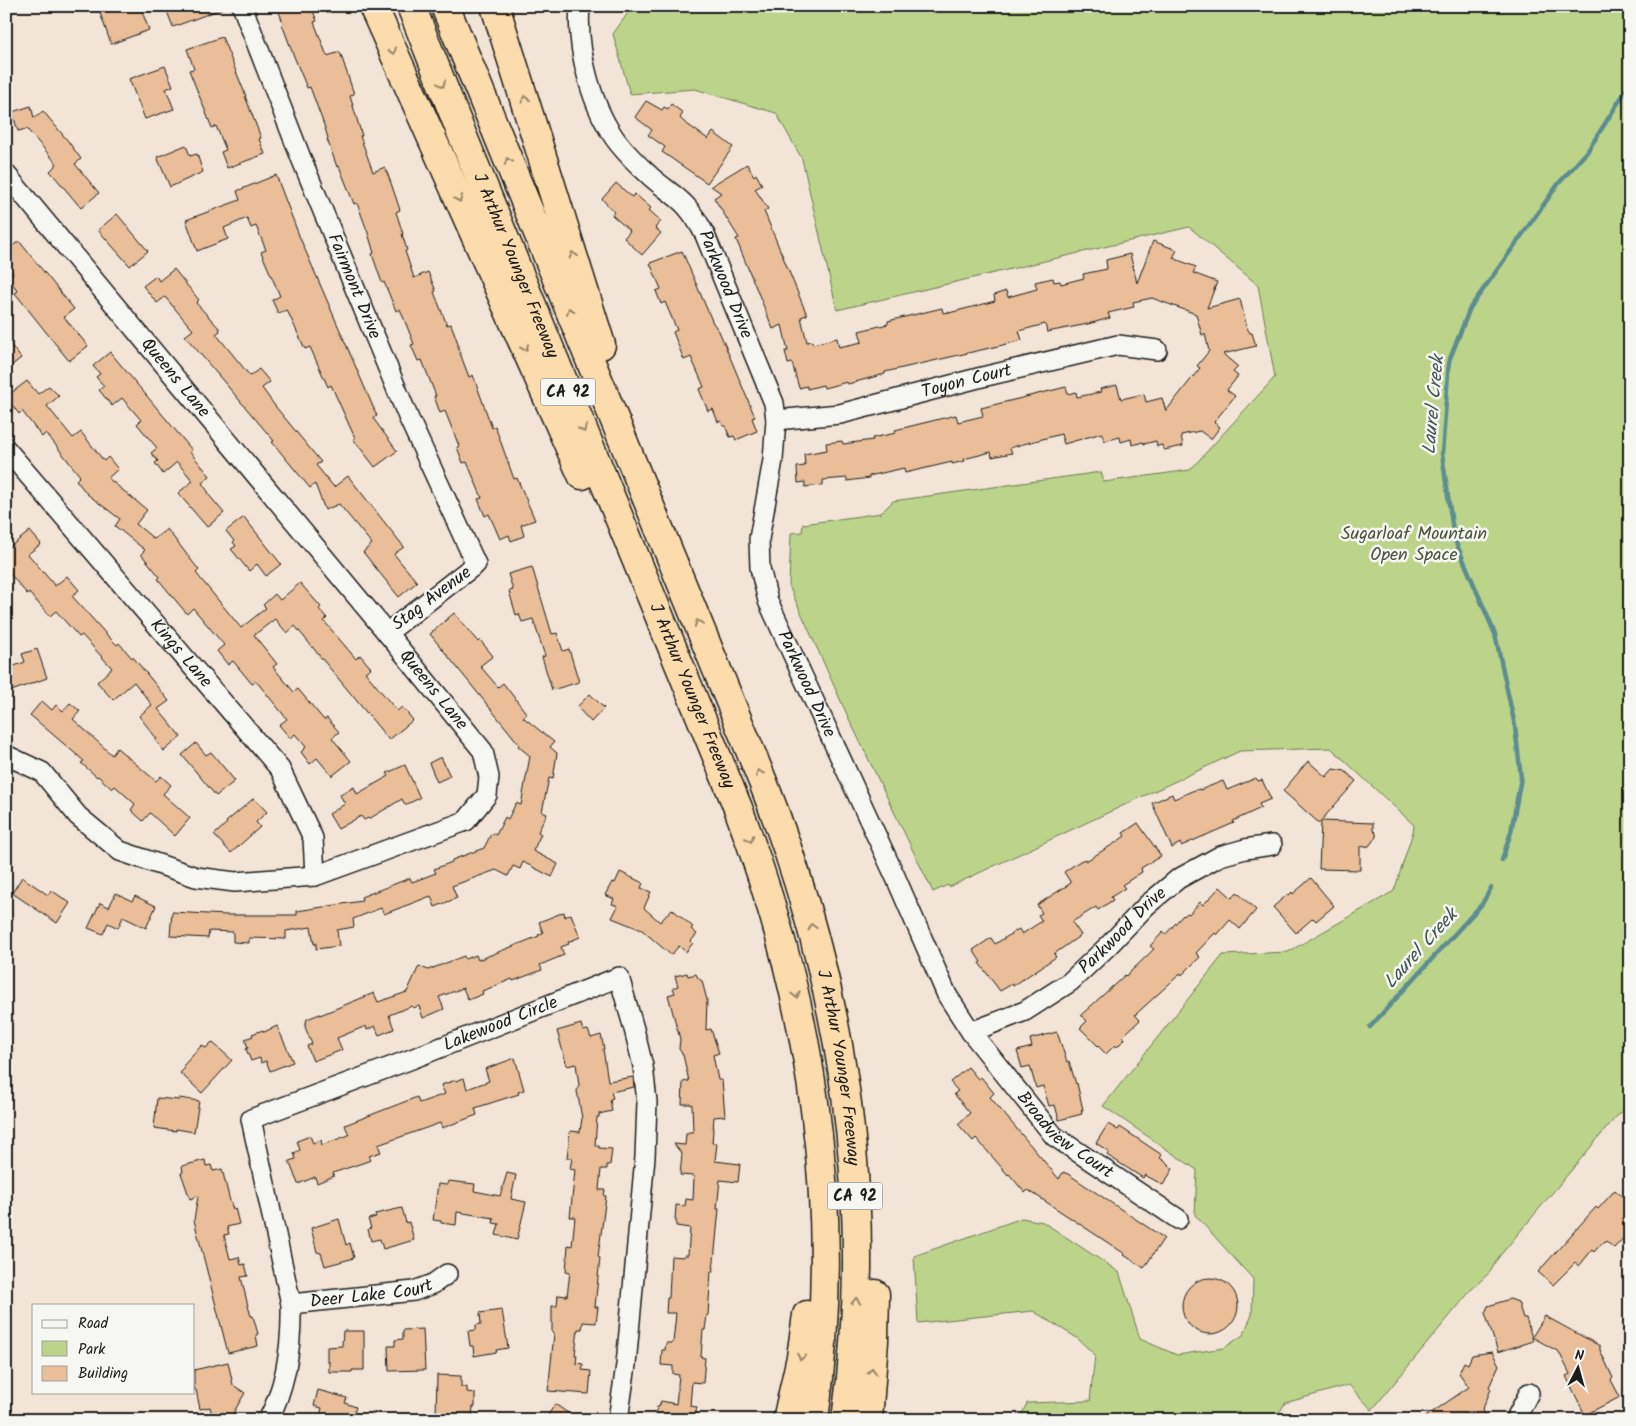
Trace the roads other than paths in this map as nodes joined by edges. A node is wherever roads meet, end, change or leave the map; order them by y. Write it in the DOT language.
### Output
graph roads {
  1 [pos="242,6"];
  2 [pos="373,6"];
  3 [pos="411,6"];
  4 [pos="445,6"];
  5 [pos="495,6"];
  6 [pos="580,6"];
  7 [pos="6,174"];
  8 [pos="1157,350"];
  9 [pos="776,420"];
  10 [pos="6,449"];
  11 [pos="648,502"];
  12 [pos="476,564"];
  13 [pos="387,633"];
  14 [pos="6,754"];
  15 [pos="726,777"];
  16 [pos="1272,844"];
  17 [pos="315,876"];
  18 [pos="824,974"];
  19 [pos="971,1032"];
  20 [pos="809,1064"];
  21 [pos="1178,1219"];
  22 [pos="448,1274"];
  23 [pos="291,1304"];
  24 [pos="1529,1393"];
  25 [pos="268,1420"];
  26 [pos="618,1420"];
  27 [pos="787,1420"];
  28 [pos="814,1420"];
  29 [pos="846,1420"];
  30 [pos="868,1420"];
  31 [pos="1515,1420"];
  1 -- 12 [label="street, Fairmont Drive"];
  2 -- 15 [label="highway, one-way"];
  3 -- 15 [label="highway, J Arthur Younger Freeway / CA 92, one-way"];
  11 -- 4 [label="highway, J Arthur Younger Freeway / CA 92, one-way"];
  11 -- 5 [label="highway, one-way"];
  6 -- 9 [label="street, Parkwood Drive"];
  7 -- 13 [label="street, Queens Lane"];
  8 -- 9 [label="street, Toyon Court"];
  9 -- 19 [label="street, Parkwood Drive"];
  10 -- 17 [label="street, Kings Lane"];
  18 -- 11 [label="highway, J Arthur Younger Freeway / CA 92, one-way"];
  12 -- 13 [label="street, Stag Avenue"];
  13 -- 17 [label="street, Queens Lane"];
  14 -- 17 [label="street, Queens Lane"];
  15 -- 20 [label="highway, J Arthur Younger Freeway / CA 92, one-way"];
  16 -- 19 [label="street, Parkwood Drive"];
  29 -- 18 [label="highway, J Arthur Younger Freeway / CA 92, one-way"];
  30 -- 18 [label="highway, one-way"];
  19 -- 21 [label="street, Broadview Court"];
  20 -- 27 [label="highway, one-way"];
  20 -- 28 [label="highway, J Arthur Younger Freeway / CA 92"];
  22 -- 23 [label="street, Deer Lake Court"];
  23 -- 25 [label="street, Lakewood Circle"];
  23 -- 26 [label="street, Lakewood Circle"];
  24 -- 31 [label="street"];
}
